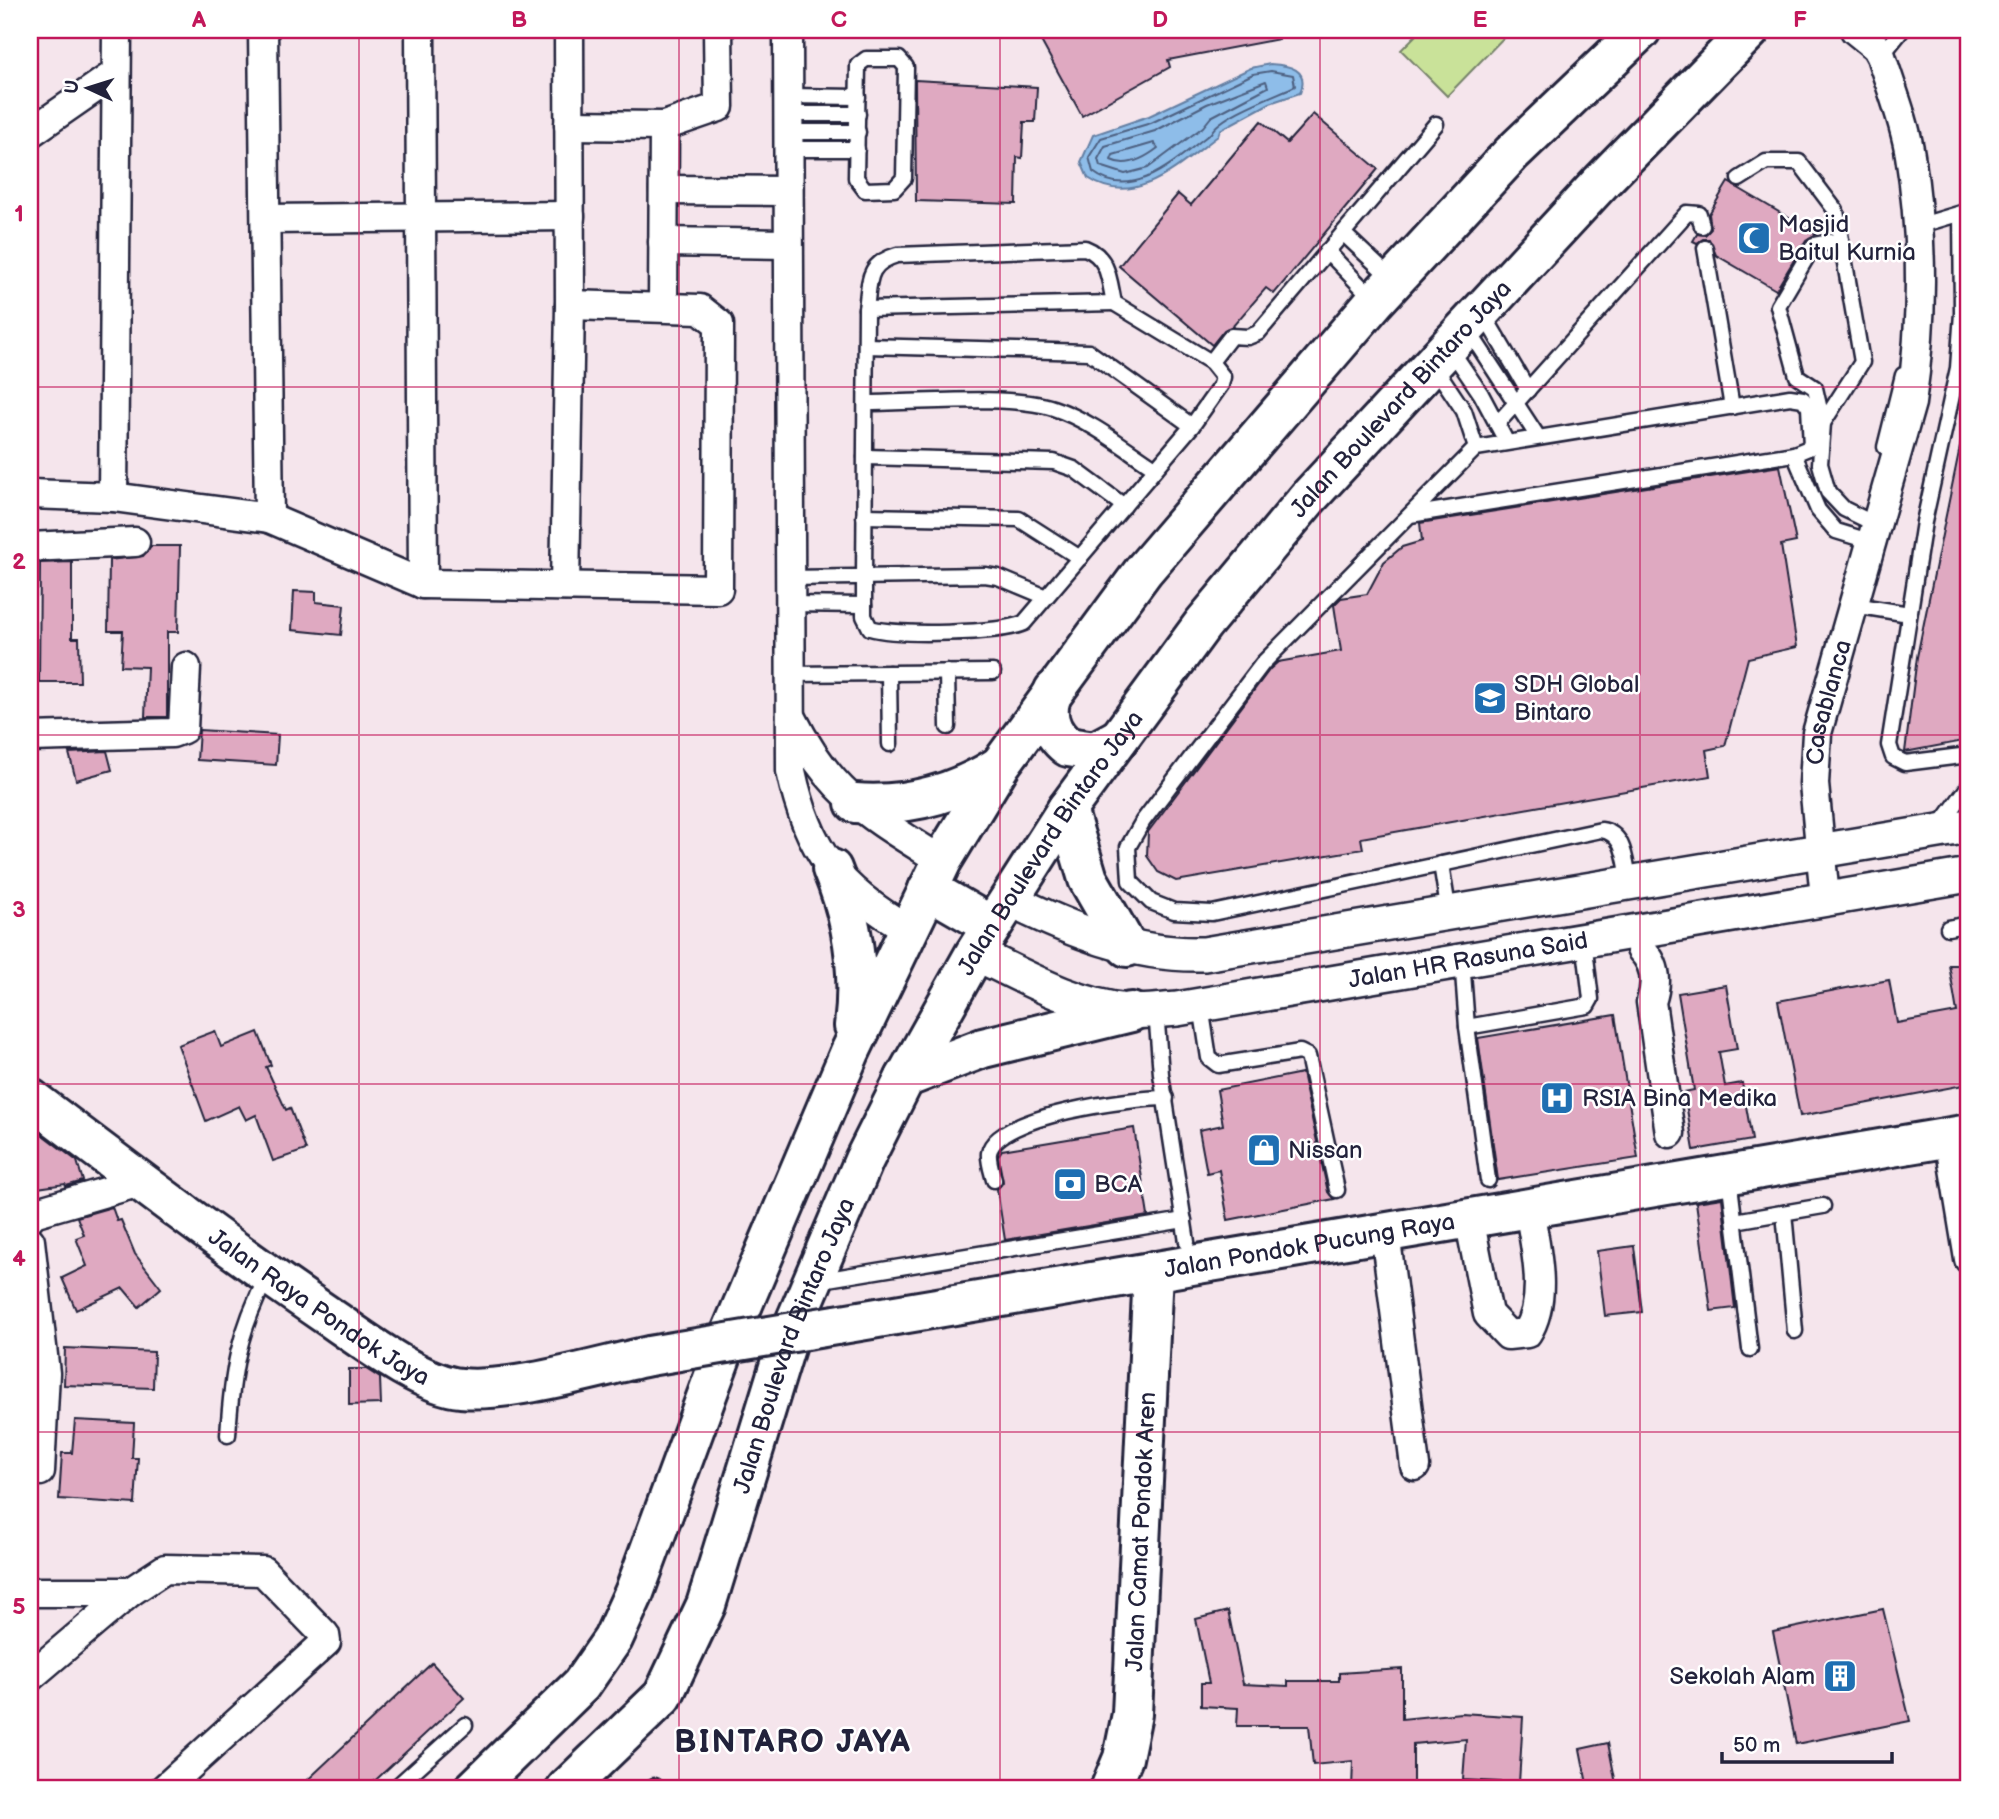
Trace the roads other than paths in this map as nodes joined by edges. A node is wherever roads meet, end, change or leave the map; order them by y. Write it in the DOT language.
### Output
graph roads {
  1 [pos="117,30"];
  2 [pos="263,30"];
  3 [pos="420,30"];
  4 [pos="569,30"];
  5 [pos="718,30"];
  6 [pos="788,30"];
  7 [pos="1641,30"];
  8 [pos="1750,30"];
  9 [pos="1902,30"];
  10 [pos="1873,41"];
  11 [pos="115,74"];
  12 [pos="858,97"];
  13 [pos="858,114"];
  14 [pos="788,123"];
  15 [pos="1436,124"];
  16 [pos="569,125"];
  17 [pos="664,126"];
  18 [pos="858,132"];
  19 [pos="30,133"];
  20 [pos="857,149"];
  21 [pos="1738,178"];
  22 [pos="664,190"];
  23 [pos="788,191"];
  24 [pos="1965,213"];
  25 [pos="570,216"];
  26 [pos="421,217"];
  27 [pos="266,219"];
  28 [pos="1702,226"];
  29 [pos="1918,226"];
  30 [pos="1343,233"];
  31 [pos="1841,240"];
  32 [pos="663,242"];
  33 [pos="788,244"];
  34 [pos="1705,248"];
  35 [pos="1327,251"];
  36 [pos="1384,291"];
  37 [pos="1114,303"];
  38 [pos="570,305"];
  39 [pos="663,307"];
  40 [pos="866,309"];
  41 [pos="1457,337"];
  42 [pos="866,346"];
  43 [pos="1211,362"];
  44 [pos="1528,390"];
  45 [pos="866,403"];
  46 [pos="1516,404"];
  47 [pos="1731,407"];
  48 [pos="1823,423"];
  49 [pos="1497,424"];
  50 [pos="1192,426"];
  51 [pos="1538,437"];
  52 [pos="1506,441"];
  53 [pos="1476,448"];
  54 [pos="1794,454"];
  55 [pos="865,457"];
  56 [pos="1155,468"];
  57 [pos="30,494"];
  58 [pos="113,497"];
  59 [pos="1124,506"];
  60 [pos="1410,515"];
  61 [pos="864,516"];
  62 [pos="268,518"];
  63 [pos="1876,527"];
  64 [pos="135,542"];
  65 [pos="30,547"];
  66 [pos="1080,558"];
  67 [pos="864,579"];
  68 [pos="423,584"];
  69 [pos="565,586"];
  70 [pos="789,591"];
  71 [pos="1046,597"];
  72 [pos="864,605"];
  73 [pos="1854,605"];
  74 [pos="1909,614"];
  75 [pos="186,667"];
  76 [pos="993,671"];
  77 [pos="947,672"];
  78 [pos="889,673"];
  79 [pos="789,674"];
  80 [pos="1054,690"];
  81 [pos="789,712"];
  82 [pos="948,727"];
  83 [pos="30,737"];
  84 [pos="1119,738"];
  85 [pos="890,744"];
  86 [pos="1969,755"];
  87 [pos="1001,764"];
  88 [pos="1969,786"];
  89 [pos="855,803"];
  90 [pos="1067,809"];
  91 [pos="1969,826"];
  92 [pos="1935,832"];
  93 [pos="1820,851"];
  94 [pos="1441,864"];
  95 [pos="832,869"];
  96 [pos="1969,874"];
  97 [pos="935,875"];
  98 [pos="1630,883"];
  99 [pos="1825,898"];
  100 [pos="1435,916"];
  101 [pos="1969,924"];
  102 [pos="992,926"];
  103 [pos="1948,928"];
  104 [pos="908,929"];
  105 [pos="1584,940"];
  106 [pos="1640,940"];
  107 [pos="1127,947"];
  108 [pos="1462,959"];
  109 [pos="1427,966"];
  110 [pos="1201,1006"];
  111 [pos="1143,1011"];
  112 [pos="1467,1027"];
  113 [pos="850,1052"];
  114 [pos="905,1078"];
  115 [pos="30,1098"];
  116 [pos="1166,1098"];
  117 [pos="1670,1133"];
  118 [pos="1959,1136"];
  119 [pos="814,1137"];
  120 [pos="864,1160"];
  121 [pos="1728,1174"];
  122 [pos="994,1180"];
  123 [pos="1488,1180"];
  124 [pos="140,1182"];
  125 [pos="1337,1190"];
  126 [pos="1823,1206"];
  127 [pos="1529,1208"];
  128 [pos="1784,1213"];
  129 [pos="31,1214"];
  130 [pos="1469,1218"];
  131 [pos="1184,1220"];
  132 [pos="1735,1221"];
  133 [pos="1385,1232"];
  134 [pos="30,1241"];
  135 [pos="1187,1242"];
  136 [pos="1969,1259"];
  137 [pos="1153,1271"];
  138 [pos="268,1275"];
  139 [pos="810,1282"];
  140 [pos="1795,1331"];
  141 [pos="1750,1349"];
  142 [pos="649,1356"];
  143 [pos="228,1435"];
  144 [pos="1415,1466"];
  145 [pos="40,1471"];
  146 [pos="30,1592"];
  147 [pos="130,1592"];
  148 [pos="30,1676"];
  149 [pos="465,1725"];
  150 [pos="164,1789"];
  151 [pos="394,1789"];
  152 [pos="474,1789"];
  153 [pos="566,1789"];
  154 [pos="1110,1789"];
  1 -- 11 [label="street"];
  2 -- 27 [label="street"];
  3 -- 26 [label="street"];
  4 -- 16 [label="street"];
  5 -- 17 [label="street"];
  6 -- 14 [label="street"];
  7 -- 36 [label="main road"];
  8 -- 41 [label="main road, Jalan Boulevard Bintaro Jaya"];
  9 -- 10 [label="lane"];
  10 -- 29 [label="street, Casablanca"];
  11 -- 19 [label="street"];
  11 -- 58 [label="street"];
  12 -- 13 [label="lane"];
  12 -- 14 [label="lane"];
  12 -- 20 [label="lane"];
  13 -- 14 [label="lane"];
  13 -- 18 [label="lane"];
  14 -- 18 [label="lane"];
  14 -- 20 [label="lane"];
  14 -- 23 [label="street"];
  15 -- 30 [label="lane"];
  16 -- 17 [label="street"];
  16 -- 25 [label="street"];
  17 -- 22 [label="street"];
  18 -- 20 [label="lane"];
  21 -- 31 [label="lane"];
  22 -- 23 [label="street"];
  22 -- 32 [label="street"];
  23 -- 33 [label="street"];
  24 -- 29 [label="lane"];
  24 -- 74 [label="lane"];
  25 -- 26 [label="street"];
  25 -- 38 [label="street"];
  26 -- 27 [label="street"];
  26 -- 68 [label="street"];
  27 -- 62 [label="street"];
  28 -- 44 [label="lane"];
  29 -- 63 [label="street, Casablanca"];
  30 -- 35 [label="lane"];
  30 -- 36 [label="lane"];
  31 -- 48 [label="lane"];
  31 -- 48 [label="lane"];
  32 -- 33 [label="street"];
  32 -- 39 [label="street"];
  33 -- 70 [label="street"];
  34 -- 47 [label="lane"];
  35 -- 36 [label="lane"];
  35 -- 43 [label="lane"];
  36 -- 80 [label="main road"];
  37 -- 40 [label="lane"];
  37 -- 40 [label="lane"];
  37 -- 43 [label="lane"];
  38 -- 39 [label="street"];
  38 -- 69 [label="street"];
  39 -- 69 [label="street"];
  40 -- 42 [label="lane"];
  41 -- 44 [label="lane"];
  41 -- 46 [label="lane"];
  41 -- 49 [label="lane"];
  41 -- 53 [label="lane"];
  41 -- 84 [label="main road, Jalan Boulevard Bintaro Jaya"];
  42 -- 45 [label="lane"];
  42 -- 50 [label="lane"];
  43 -- 50 [label="lane"];
  44 -- 46 [label="lane"];
  45 -- 55 [label="lane"];
  45 -- 56 [label="lane"];
  46 -- 49 [label="lane"];
  46 -- 51 [label="lane"];
  47 -- 51 [label="lane"];
  47 -- 54 [label="lane"];
  48 -- 63 [label="lane"];
  49 -- 52 [label="lane"];
  50 -- 56 [label="lane"];
  51 -- 52 [label="lane"];
  52 -- 53 [label="lane"];
  53 -- 60 [label="lane"];
  54 -- 60 [label="lane"];
  54 -- 63 [label="lane"];
  55 -- 59 [label="lane"];
  55 -- 61 [label="lane"];
  56 -- 59 [label="lane"];
  57 -- 58 [label="street"];
  58 -- 62 [label="street"];
  59 -- 66 [label="lane"];
  60 -- 94 [label="lane"];
  61 -- 66 [label="lane"];
  61 -- 67 [label="lane"];
  62 -- 68 [label="street"];
  63 -- 73 [label="street, Casablanca"];
  64 -- 65 [label="street"];
  66 -- 71 [label="lane"];
  67 -- 70 [label="lane"];
  67 -- 71 [label="lane"];
  67 -- 72 [label="lane"];
  68 -- 69 [label="street"];
  70 -- 72 [label="lane"];
  70 -- 79 [label="street"];
  71 -- 72 [label="lane"];
  73 -- 74 [label="lane"];
  73 -- 93 [label="street, Casablanca"];
  74 -- 86 [label="lane"];
  75 -- 83 [label="street"];
  76 -- 77 [label="lane"];
  77 -- 78 [label="lane"];
  77 -- 82 [label="lane"];
  78 -- 79 [label="lane"];
  78 -- 85 [label="lane"];
  79 -- 81 [label="street"];
  80 -- 84 [label="main road"];
  80 -- 87 [label="main road"];
  81 -- 89 [label="street"];
  81 -- 95 [label="street"];
  84 -- 90 [label="main road, Jalan Boulevard Bintaro Jaya"];
  87 -- 89 [label="main road"];
  87 -- 97 [label="main road"];
  88 -- 92 [label="lane"];
  89 -- 97 [label="street"];
  90 -- 102 [label="main road, Jalan Boulevard Bintaro Jaya"];
  90 -- 107 [label="main road"];
  91 -- 92 [label="street, Jalan HR Rasuna Said"];
  92 -- 93 [label="street, Jalan HR Rasuna Said"];
  93 -- 98 [label="street, Jalan HR Rasuna Said"];
  93 -- 99 [label="street, Casablanca"];
  94 -- 98 [label="lane"];
  94 -- 100 [label="lane"];
  95 -- 104 [label="street"];
  95 -- 113 [label="main road"];
  96 -- 99 [label="street, Jalan HR Rasuna Said"];
  97 -- 102 [label="main road"];
  97 -- 104 [label="main road"];
  98 -- 100 [label="street, Jalan HR Rasuna Said"];
  99 -- 106 [label="street, Jalan HR Rasuna Said"];
  100 -- 107 [label="street, Jalan HR Rasuna Said"];
  100 -- 109 [label="street"];
  101 -- 103 [label="lane"];
  102 -- 107 [label="street, Jalan HR Rasuna Said"];
  102 -- 111 [label="street, Jalan HR Rasuna Said"];
  102 -- 114 [label="main road, Jalan Boulevard Bintaro Jaya"];
  104 -- 113 [label="main road"];
  105 -- 106 [label="street, Jalan HR Rasuna Said"];
  105 -- 108 [label="street, Jalan HR Rasuna Said"];
  105 -- 112 [label="lane"];
  106 -- 117 [label="street"];
  108 -- 109 [label="street, Jalan HR Rasuna Said"];
  108 -- 112 [label="lane"];
  109 -- 110 [label="street, Jalan HR Rasuna Said"];
  110 -- 111 [label="street, Jalan HR Rasuna Said"];
  110 -- 125 [label="lane"];
  111 -- 114 [label="main road"];
  111 -- 116 [label="lane"];
  112 -- 123 [label="lane"];
  113 -- 119 [label="main road"];
  114 -- 120 [label="main road, Jalan Boulevard Bintaro Jaya"];
  115 -- 124 [label="main road, Jalan Raya Pondok Jaya"];
  116 -- 122 [label="lane"];
  116 -- 131 [label="lane"];
  118 -- 121 [label="main road, Jalan Pondok Pucung Raya"];
  118 -- 136 [label="street"];
  119 -- 120 [label="main road"];
  119 -- 152 [label="main road"];
  120 -- 139 [label="main road, Jalan Boulevard Bintaro Jaya"];
  121 -- 127 [label="main road, Jalan Pondok Pucung Raya"];
  121 -- 132 [label="lane"];
  124 -- 129 [label="street"];
  124 -- 138 [label="main road, Jalan Raya Pondok Jaya"];
  126 -- 128 [label="lane"];
  127 -- 130 [label="main road, Jalan Pondok Pucung Raya"];
  127 -- 130 [label="street"];
  128 -- 132 [label="lane"];
  128 -- 140 [label="lane"];
  130 -- 133 [label="main road, Jalan Pondok Pucung Raya"];
  131 -- 135 [label="lane"];
  131 -- 139 [label="lane"];
  132 -- 141 [label="lane"];
  133 -- 137 [label="main road, Jalan Pondok Pucung Raya"];
  133 -- 144 [label="street"];
  134 -- 145 [label="street"];
  137 -- 142 [label="main road, Jalan Pondok Pucung Raya, bridge"];
  137 -- 154 [label="main road, Jalan Camat Pondok Aren"];
  138 -- 142 [label="main road, Jalan Raya Pondok Jaya"];
  138 -- 143 [label="lane"];
  139 -- 153 [label="main road, Jalan Boulevard Bintaro Jaya"];
  146 -- 147 [label="street"];
  147 -- 148 [label="street"];
  147 -- 150 [label="street"];
  149 -- 151 [label="lane"];
}
